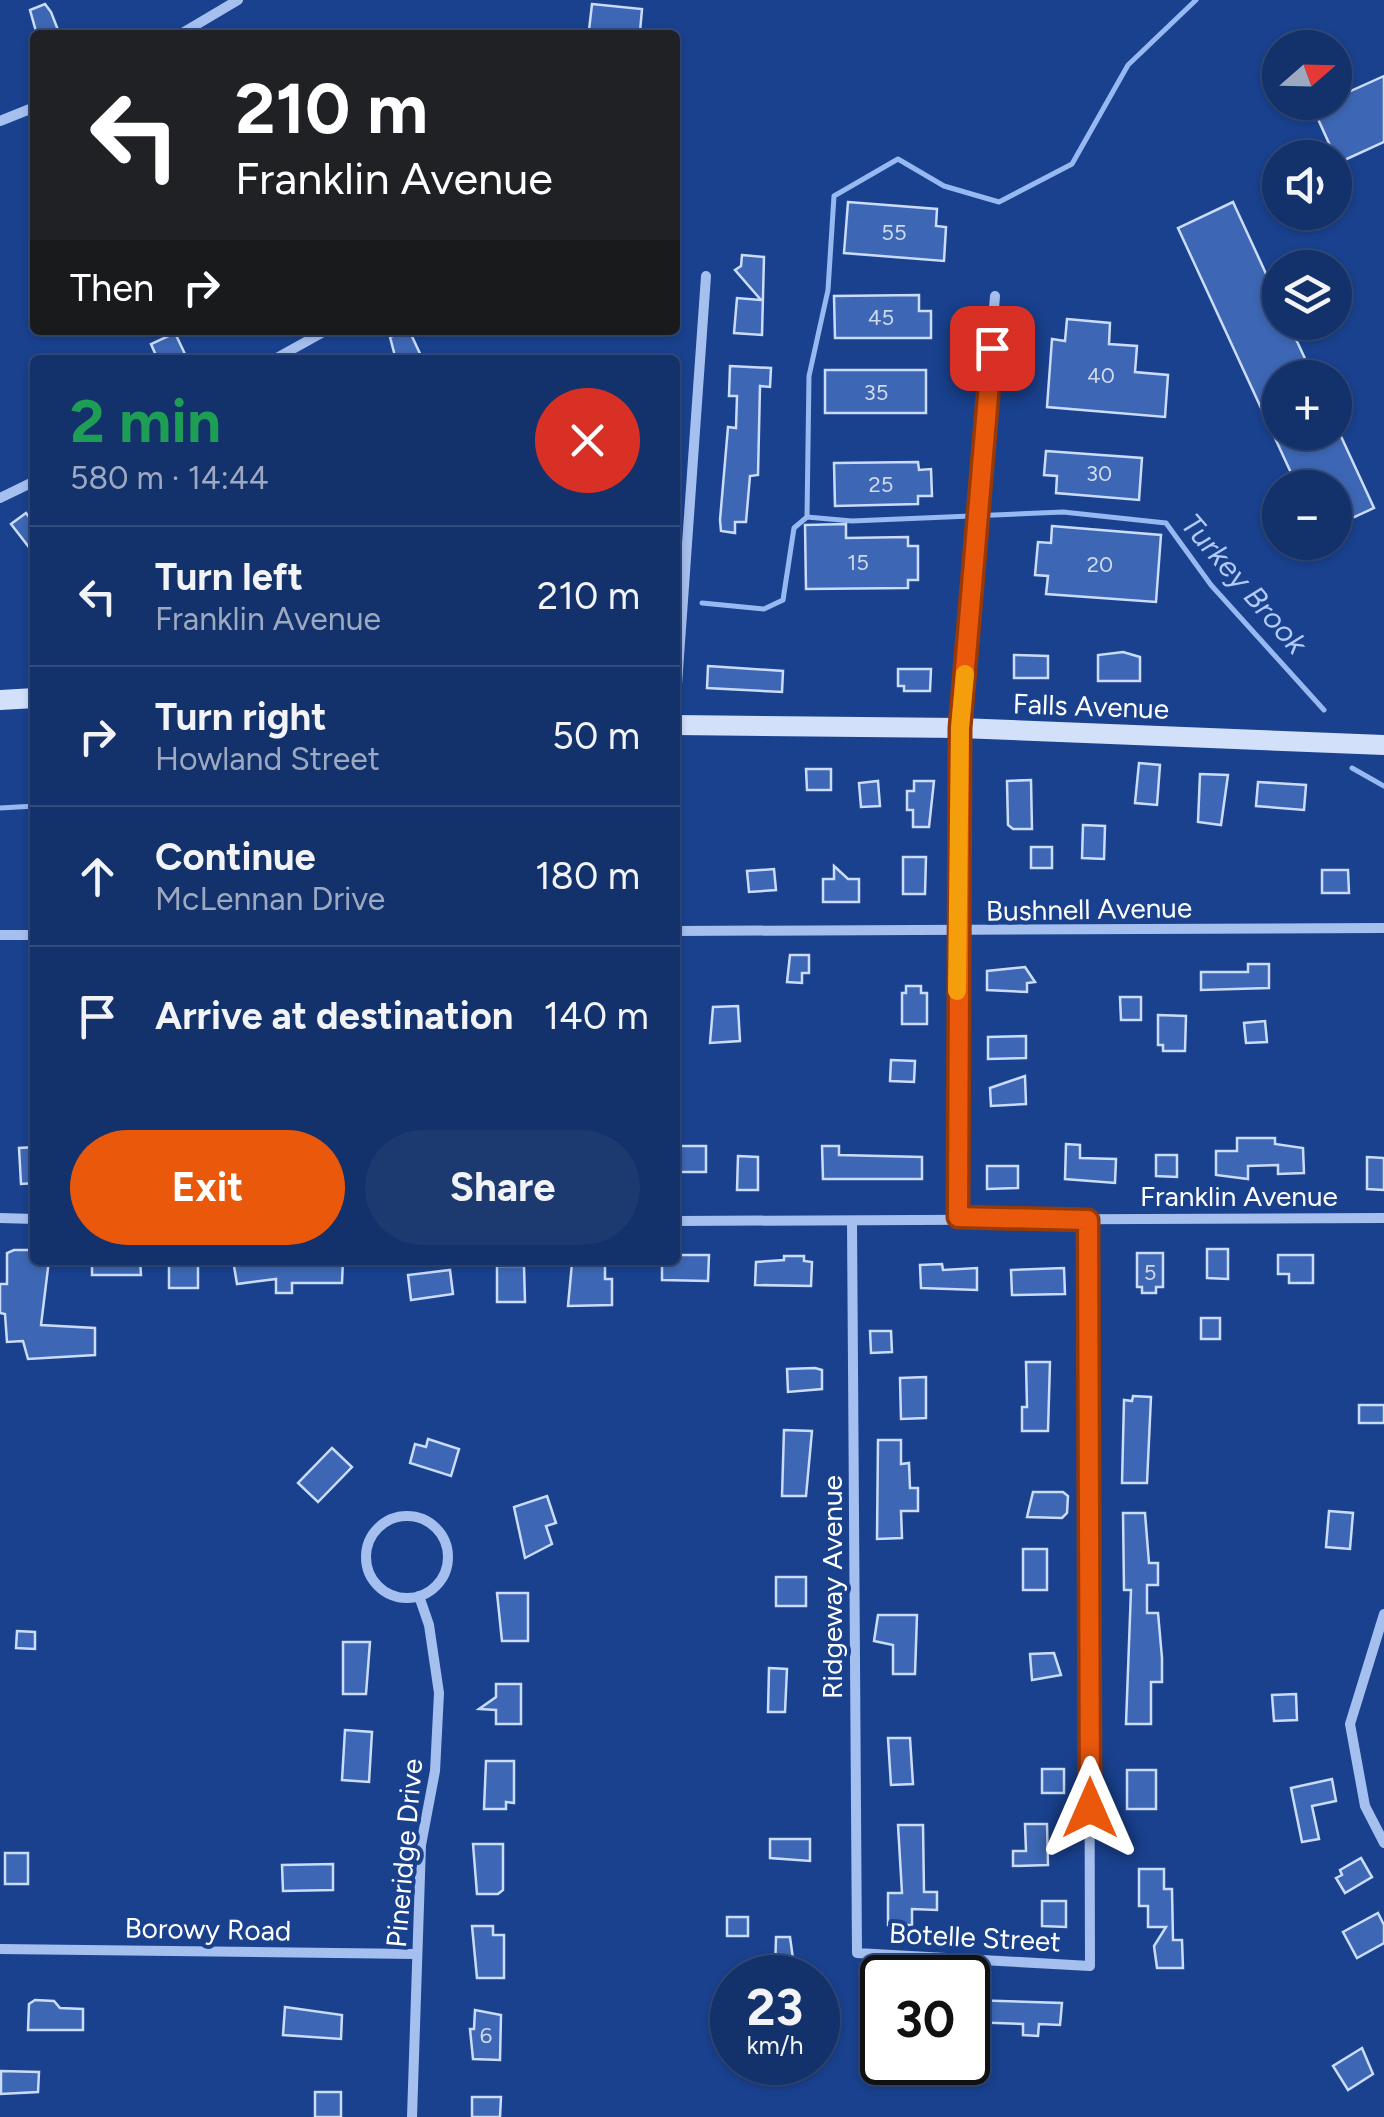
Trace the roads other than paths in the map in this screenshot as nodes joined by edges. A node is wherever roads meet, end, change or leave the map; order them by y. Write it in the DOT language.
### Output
graph roads {
  1 [pos="238,0"];
  2 [pos="187,30"];
  3 [pos="30,109"];
  4 [pos="0,121"];
  5 [pos="706,276"];
  6 [pos="995,296"];
  7 [pos="318,335"];
  8 [pos="282,355"];
  9 [pos="30,483"];
  10 [pos="0,498"];
  11 [pos="680,643"];
  12 [pos="30,698"];
  13 [pos="0,700"];
  14 [pos="680,725"];
  15 [pos="960,728"];
  16 [pos="1384,745"];
  17 [pos="1384,928"];
  18 [pos="680,932"];
  19 [pos="957,932"];
  20 [pos="0,935"];
  21 [pos="30,935"];
  22 [pos="958,1217"];
  23 [pos="0,1218"];
  24 [pos="30,1218"];
  25 [pos="1384,1218"];
  26 [pos="1088,1220"];
  27 [pos="680,1221"];
  28 [pos="852,1222"];
  29 [pos="419,1596"];
  30 [pos="1384,1614"];
  31 [pos="1384,1843"];
  32 [pos="0,1949"];
  33 [pos="857,1952"];
  34 [pos="416,1954"];
  35 [pos="412,2117"];
  1 -- 2 [label="street"];
  3 -- 4 [label="street"];
  5 -- 11 [label="street"];
  6 -- 15 [label="street"];
  7 -- 8 [label="street"];
  9 -- 10 [label="street"];
  12 -- 13 [label="main road"];
  14 -- 15 [label="main road, Falls Avenue"];
  15 -- 16 [label="main road, Falls Avenue"];
  15 -- 19 [label="street"];
  17 -- 19 [label="street, Bushnell Avenue"];
  18 -- 19 [label="street, Bushnell Avenue"];
  19 -- 22 [label="street"];
  20 -- 21 [label="street"];
  22 -- 26 [label="street, Franklin Avenue"];
  22 -- 28 [label="street, Franklin Avenue"];
  23 -- 24 [label="street"];
  25 -- 26 [label="street, Franklin Avenue"];
  26 -- 33 [label="street, Botelle Street"];
  27 -- 28 [label="street, Franklin Avenue"];
  28 -- 33 [label="street, Ridgeway Avenue"];
  29 -- 29 [label="street"];
  29 -- 34 [label="street, Pineridge Drive"];
  30 -- 31 [label="street"];
  32 -- 34 [label="street, Borowy Road"];
  34 -- 35 [label="street, Pineridge Drive"];
}
